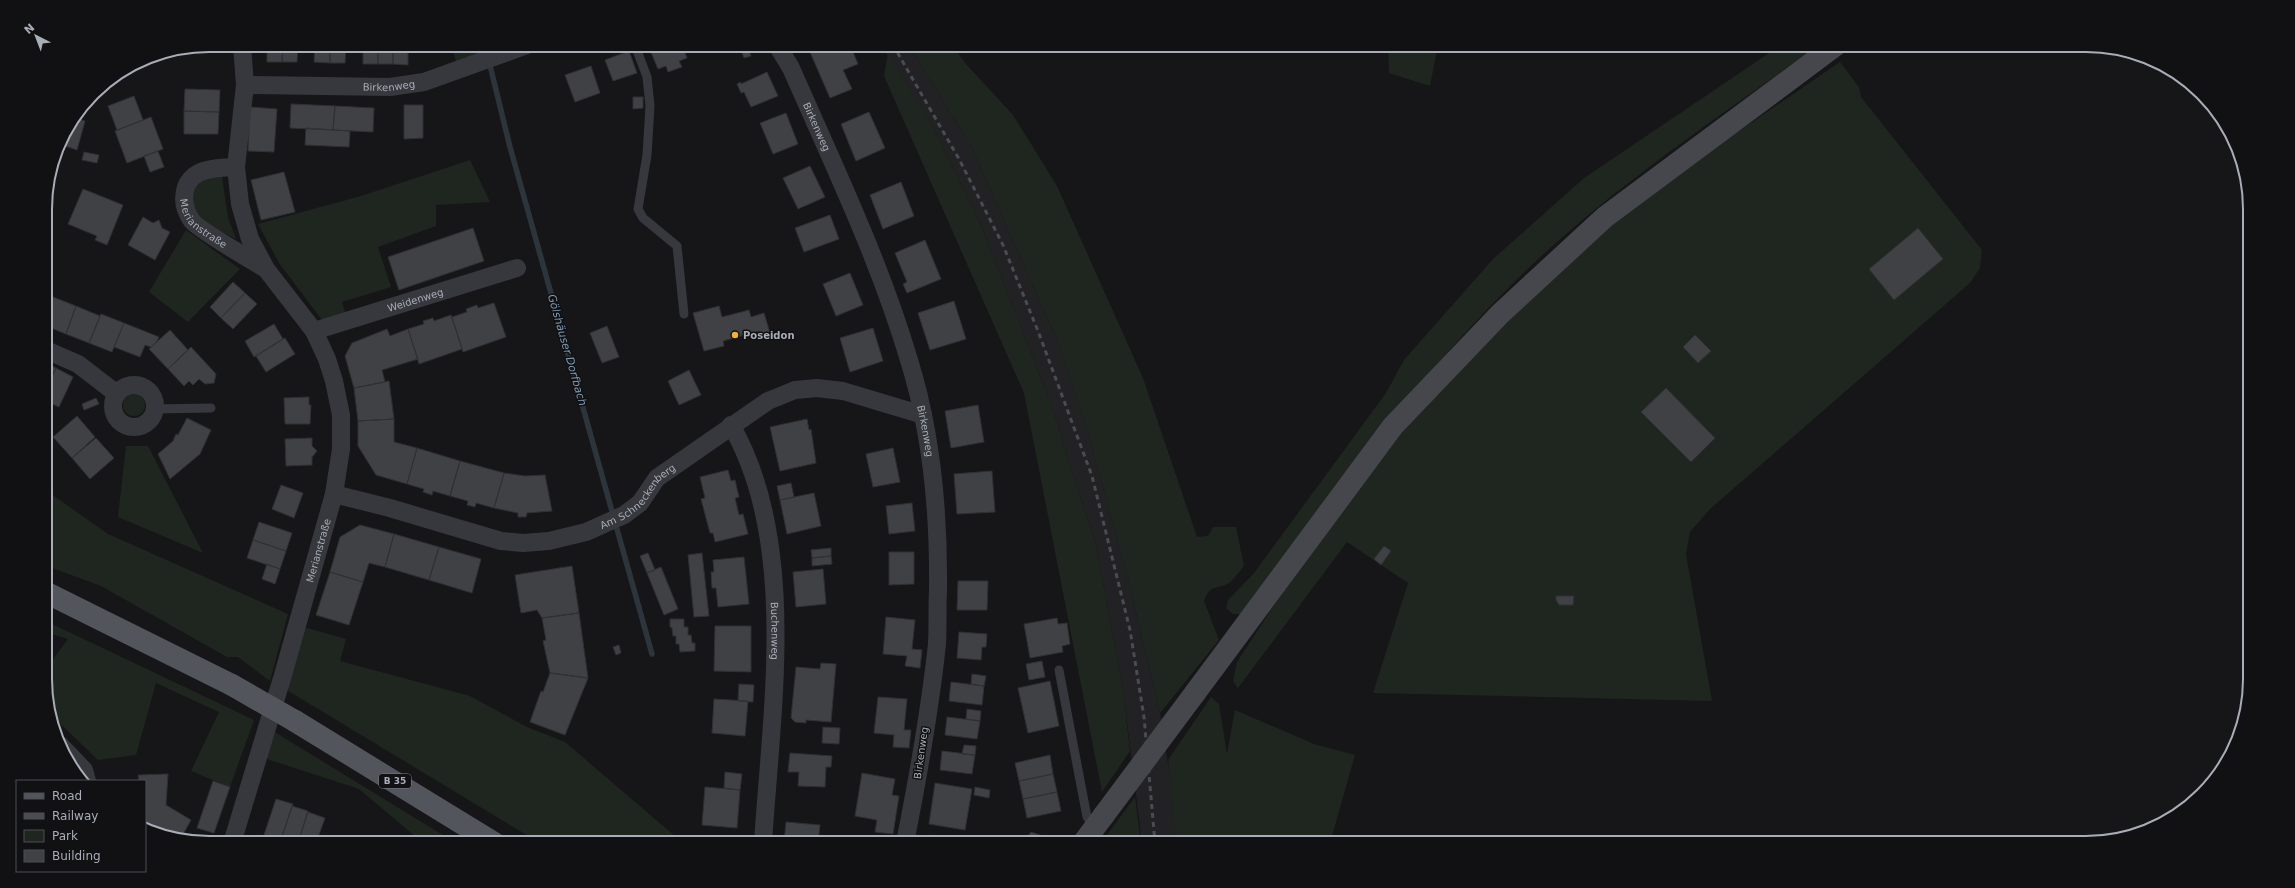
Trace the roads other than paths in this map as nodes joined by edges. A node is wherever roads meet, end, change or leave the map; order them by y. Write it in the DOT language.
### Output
graph roads {
  1 [pos="243,52"];
  2 [pos="510,52"];
  3 [pos="638,52"];
  4 [pos="781,52"];
  5 [pos="1827,52"];
  6 [pos="245,85"];
  7 [pos="236,168"];
  8 [pos="517,268"];
  9 [pos="266,270"];
  10 [pos="684,314"];
  11 [pos="314,331"];
  12 [pos="52,353"];
  13 [pos="117,394"];
  14 [pos="211,408"];
  15 [pos="156,409"];
  16 [pos="923,415"];
  17 [pos="731,425"];
  18 [pos="334,494"];
  19 [pos="52,595"];
  20 [pos="1060,670"];
  21 [pos="74,760"];
  22 [pos="86,777"];
  23 [pos="1094,828"];
  24 [pos="234,836"];
  25 [pos="483,836"];
  26 [pos="763,836"];
  27 [pos="906,836"];
  1 -- 6 [label="street, Merianstraße"];
  2 -- 6 [label="street, Birkenweg"];
  3 -- 10 [label="lane"];
  4 -- 16 [label="street, Birkenweg"];
  5 -- 23 [label="main road, bridge"];
  6 -- 7 [label="street, Merianstraße"];
  7 -- 9 [label="street, Merianstraße"];
  7 -- 9 [label="street, Merianstraße"];
  8 -- 11 [label="street, Weidenweg"];
  9 -- 11 [label="street, Merianstraße"];
  11 -- 18 [label="street, Merianstraße"];
  12 -- 13 [label="street"];
  13 -- 15 [label="street"];
  13 -- 15 [label="street"];
  14 -- 15 [label="lane"];
  16 -- 17 [label="street, Am Schneckenberg"];
  16 -- 27 [label="street, Birkenweg"];
  17 -- 18 [label="street, Am Schneckenberg"];
  17 -- 26 [label="street, Buchenweg"];
  18 -- 24 [label="street, Merianstraße"];
  19 -- 25 [label="main road, B 35, bridge"];
  20 -- 23 [label="lane"];
  21 -- 22 [label="street"];
}
